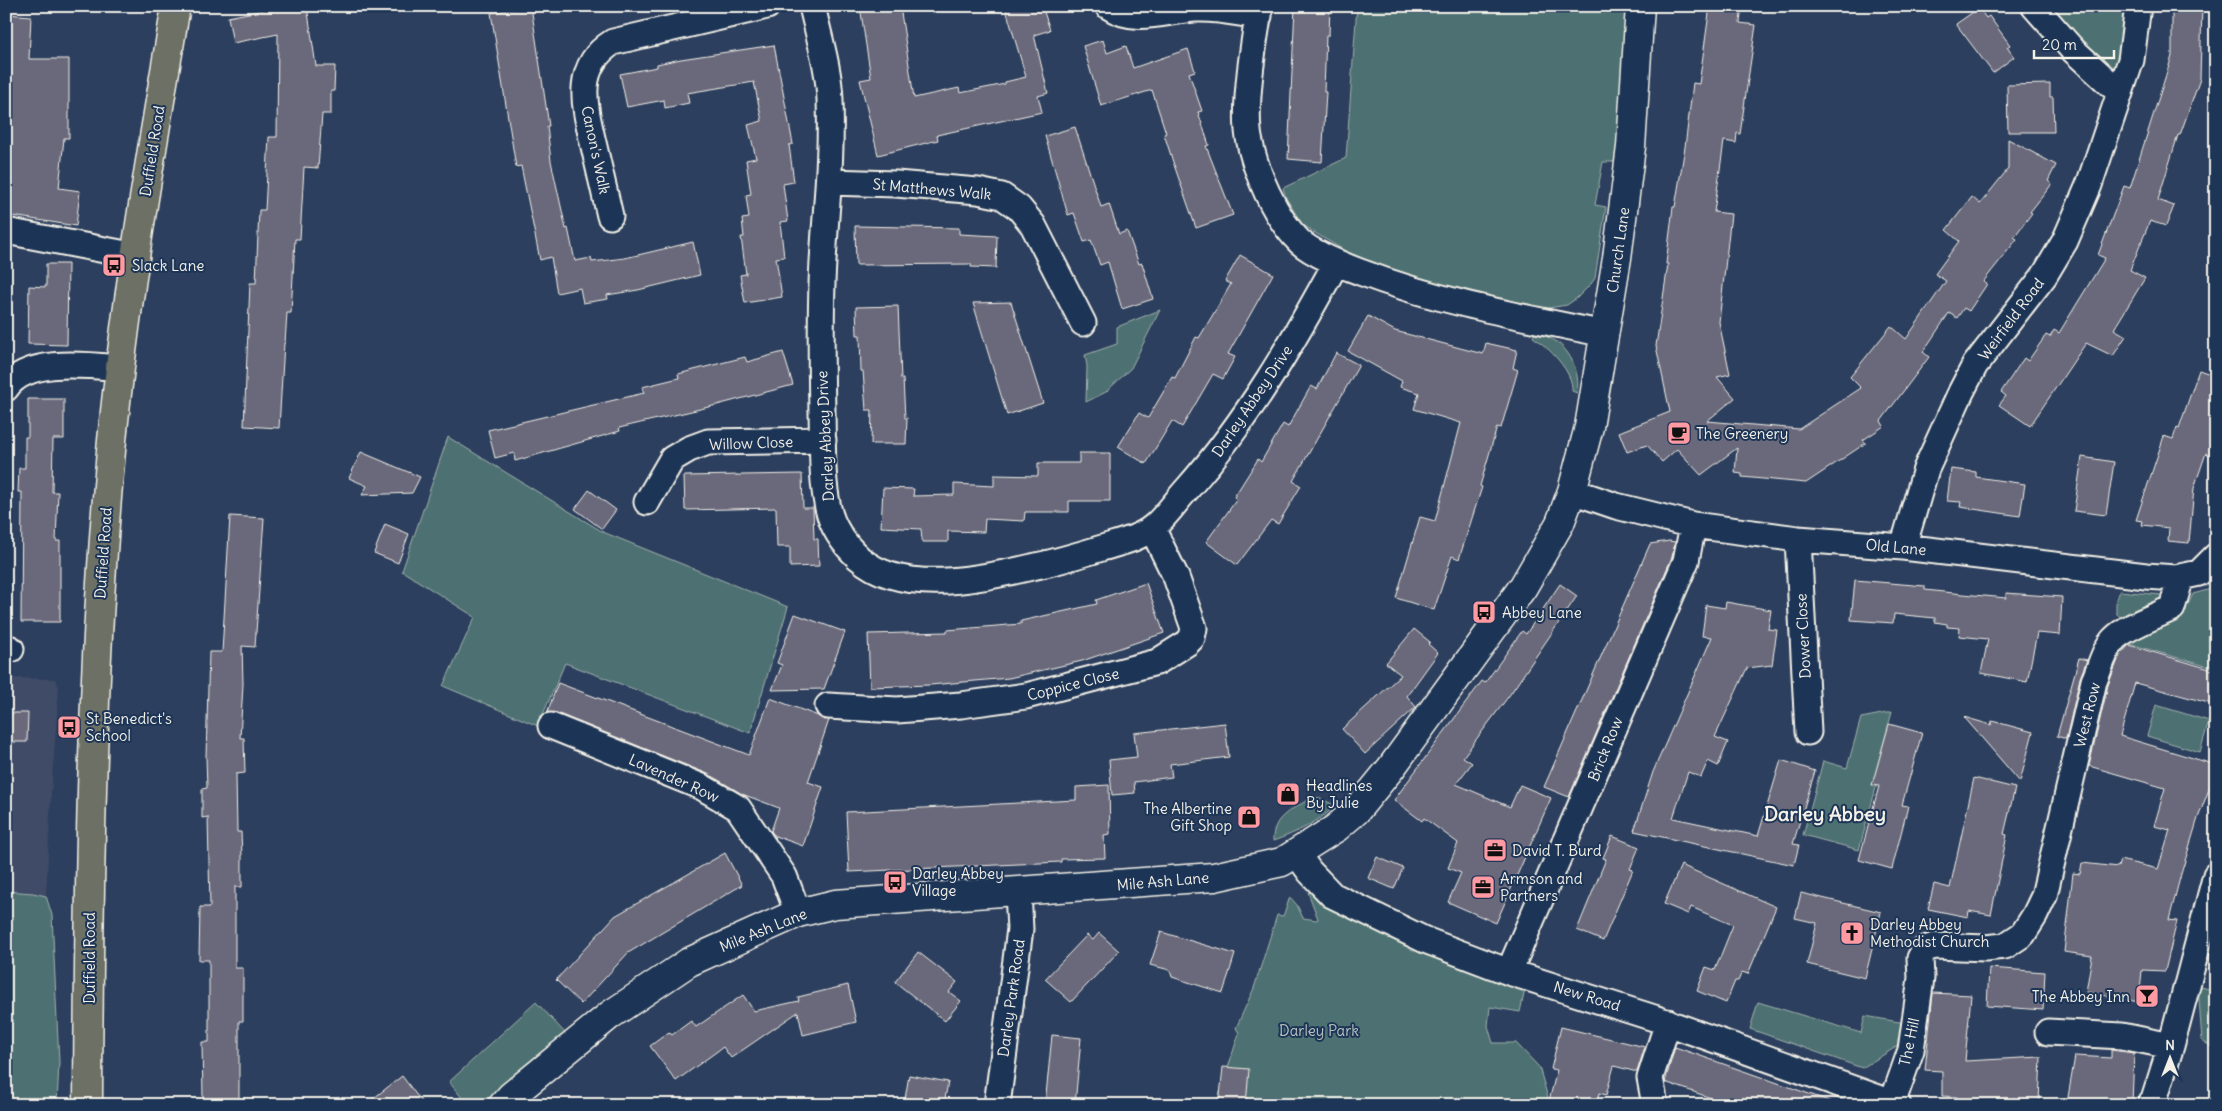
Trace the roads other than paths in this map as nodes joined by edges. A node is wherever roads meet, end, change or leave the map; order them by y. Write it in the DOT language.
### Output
graph roads {
  1 [pos="176,6"];
  2 [pos="767,6"];
  3 [pos="812,6"];
  4 [pos="1108,6"];
  5 [pos="1640,6"];
  6 [pos="2034,6"];
  7 [pos="2138,6"];
  8 [pos="1260,11"];
  9 [pos="2120,93"];
  10 [pos="829,182"];
  11 [pos="610,216"];
  12 [pos="6,231"];
  13 [pos="136,256"];
  14 [pos="1336,263"];
  15 [pos="1083,323"];
  16 [pos="1605,334"];
  17 [pos="120,368"];
  18 [pos="6,388"];
  19 [pos="823,440"];
  20 [pos="1572,491"];
  21 [pos="647,502"];
  22 [pos="1693,525"];
  23 [pos="1152,528"];
  24 [pos="1798,539"];
  25 [pos="1903,546"];
  26 [pos="2216,556"];
  27 [pos="2181,577"];
  28 [pos="828,706"];
  29 [pos="551,726"];
  30 [pos="1808,732"];
  31 [pos="1289,858"];
  32 [pos="2216,875"];
  33 [pos="1018,892"];
  34 [pos="798,913"];
  35 [pos="1508,972"];
  36 [pos="1921,978"];
  37 [pos="1668,1022"];
  38 [pos="2048,1032"];
  39 [pos="2171,1046"];
  40 [pos="1895,1104"];
  41 [pos="2152,1104"];
  42 [pos="88,1105"];
  43 [pos="503,1105"];
  44 [pos="998,1105"];
  45 [pos="1655,1105"];
  1 -- 13 [label="main road, Duffield Road"];
  2 -- 11 [label="street, Canon's Walk"];
  3 -- 10 [label="street, Darley Abbey Drive"];
  4 -- 8 [label="street"];
  5 -- 16 [label="street, Church Lane"];
  6 -- 9 [label="street"];
  7 -- 9 [label="street, Weirfield Road"];
  8 -- 14 [label="street"];
  9 -- 25 [label="street, Weirfield Road"];
  10 -- 15 [label="street, St Matthews Walk"];
  10 -- 19 [label="street, Darley Abbey Drive"];
  12 -- 13 [label="street"];
  13 -- 17 [label="main road, Duffield Road"];
  14 -- 16 [label="street"];
  14 -- 23 [label="street, Darley Abbey Drive"];
  16 -- 20 [label="street, Church Lane"];
  17 -- 18 [label="street"];
  17 -- 42 [label="main road, Duffield Road"];
  19 -- 21 [label="street, Willow Close"];
  19 -- 23 [label="street, Darley Abbey Drive"];
  20 -- 22 [label="street, Old Lane"];
  20 -- 31 [label="street"];
  22 -- 24 [label="street, Old Lane"];
  22 -- 35 [label="street, Brick Row"];
  23 -- 28 [label="street, Coppice Close"];
  24 -- 25 [label="street, Old Lane"];
  24 -- 30 [label="street, Dower Close"];
  25 -- 27 [label="street, Old Lane"];
  26 -- 27 [label="street, Old Lane"];
  27 -- 36 [label="street, West Row"];
  29 -- 34 [label="street, Lavender Row"];
  31 -- 33 [label="street, Mile Ash Lane"];
  31 -- 35 [label="street, New Road"];
  32 -- 39 [label="street"];
  33 -- 34 [label="street, Mile Ash Lane"];
  33 -- 44 [label="street, Darley Park Road"];
  34 -- 43 [label="street, Mile Ash Lane"];
  35 -- 37 [label="street, New Road"];
  36 -- 40 [label="street, The Hill"];
  37 -- 40 [label="street, New Road"];
  37 -- 45 [label="street"];
  38 -- 39 [label="street"];
  39 -- 41 [label="street"];
}
